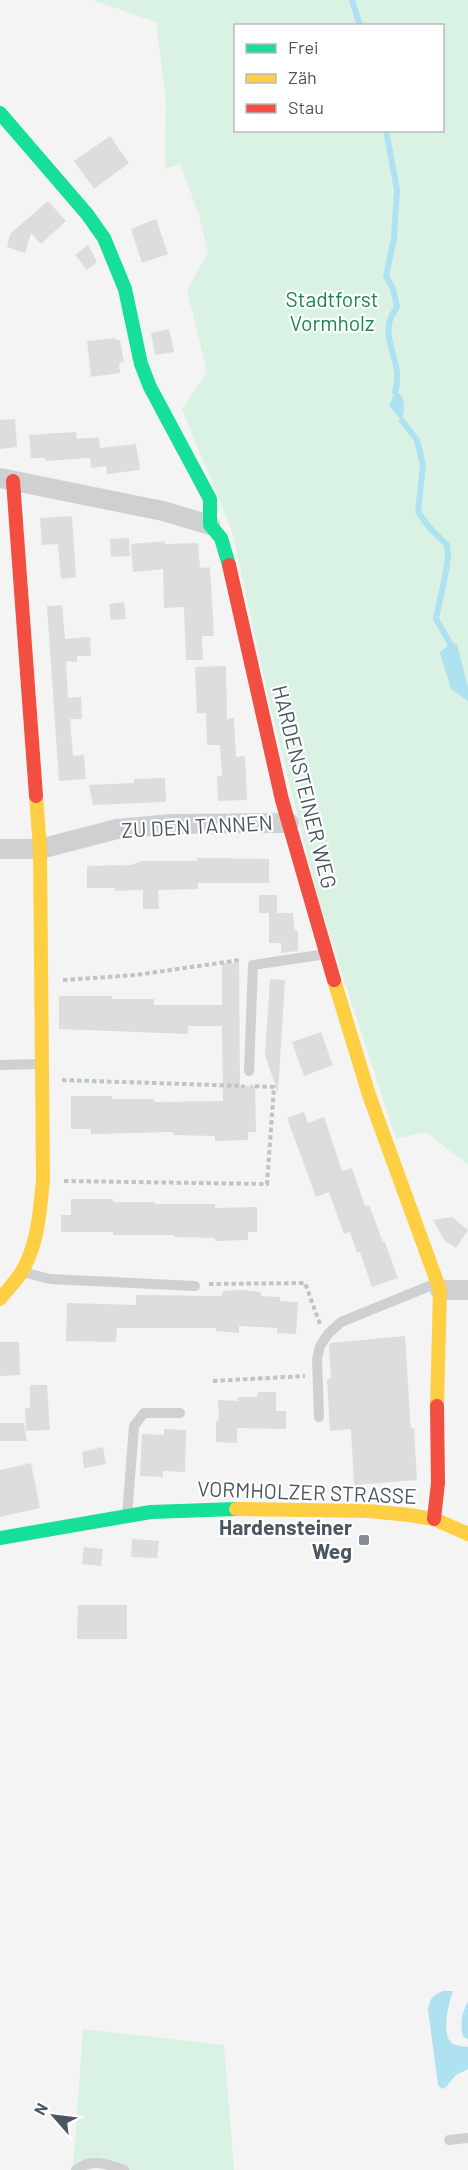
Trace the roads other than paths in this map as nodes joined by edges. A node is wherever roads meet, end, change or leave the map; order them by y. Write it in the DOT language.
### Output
graph roads {
  1 [pos="0,113"];
  2 [pos="6,480"];
  3 [pos="210,525"];
  4 [pos="289,823"];
  5 [pos="0,849"];
  6 [pos="40,849"];
  7 [pos="326,954"];
  8 [pos="40,1064"];
  9 [pos="0,1065"];
  10 [pos="249,1071"];
  11 [pos="22,1272"];
  12 [pos="195,1286"];
  13 [pos="439,1286"];
  14 [pos="468,1290"];
  15 [pos="0,1299"];
  16 [pos="180,1413"];
  17 [pos="319,1417"];
  18 [pos="127,1516"];
  19 [pos="434,1519"];
  20 [pos="468,1534"];
  21 [pos="0,1538"];
  22 [pos="468,2138"];
  23 [pos="449,2140"];
  24 [pos="76,2170"];
  25 [pos="124,2170"];
  1 -- 3 [label="street, HARDENSTEINER WEG"];
  2 -- 3 [label="street"];
  2 -- 6 [label="street"];
  3 -- 4 [label="street, HARDENSTEINER WEG"];
  4 -- 6 [label="street, ZU DEN TANNEN"];
  4 -- 7 [label="street, HARDENSTEINER WEG"];
  5 -- 6 [label="street, ZU DEN TANNEN"];
  6 -- 8 [label="street"];
  7 -- 10 [label="lane"];
  7 -- 13 [label="street, HARDENSTEINER WEG"];
  8 -- 9 [label="lane"];
  8 -- 11 [label="street"];
  11 -- 12 [label="lane"];
  11 -- 15 [label="street"];
  13 -- 14 [label="street"];
  13 -- 17 [label="lane"];
  13 -- 19 [label="street, HARDENSTEINER WEG"];
  16 -- 18 [label="lane"];
  18 -- 19 [label="street, VORMHOLZER STRASSE"];
  18 -- 21 [label="street, VORMHOLZER STRASSE"];
  19 -- 20 [label="street, VORMHOLZER STRASSE"];
  22 -- 23 [label="lane"];
  24 -- 25 [label="lane"];
}
